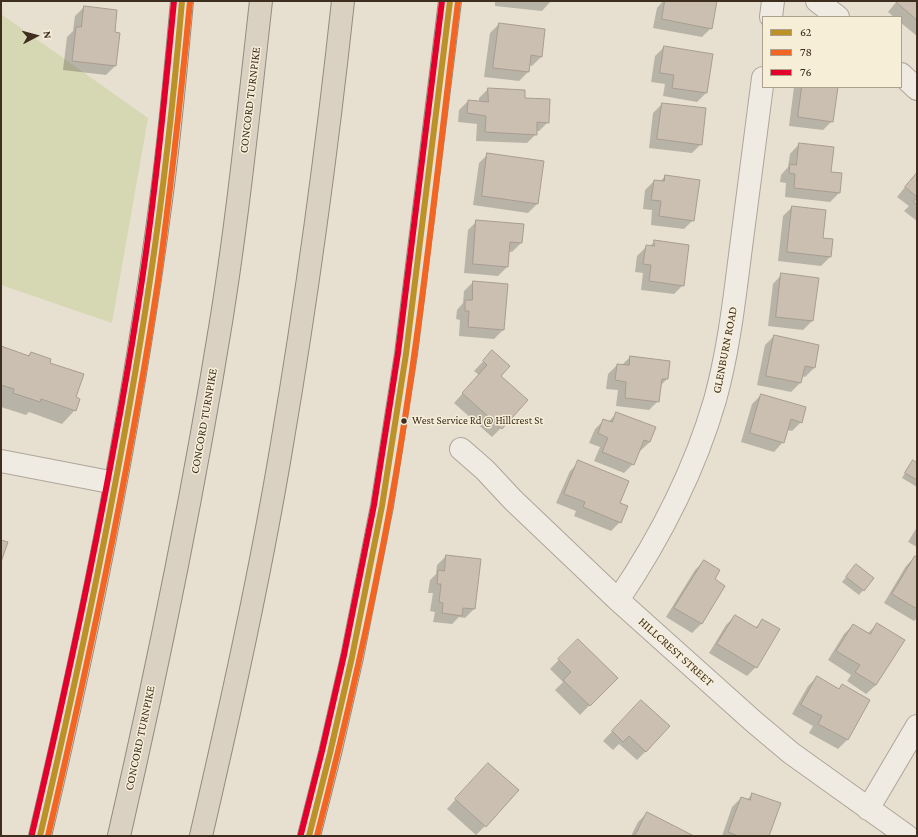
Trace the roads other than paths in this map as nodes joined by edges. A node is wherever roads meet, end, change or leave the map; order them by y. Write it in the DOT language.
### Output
graph roads {
  1 [pos="182,1"];
  2 [pos="261,1"];
  3 [pos="343,1"];
  4 [pos="450,1"];
  5 [pos="773,1"];
  6 [pos="817,1"];
  7 [pos="771,16"];
  8 [pos="837,16"];
  9 [pos="902,75"];
  10 [pos="762,86"];
  11 [pos="917,89"];
  12 [pos="461,449"];
  13 [pos="1,461"];
  14 [pos="115,483"];
  15 [pos="618,600"];
  16 [pos="917,726"];
  17 [pos="868,809"];
  18 [pos="40,836"];
  19 [pos="119,836"];
  20 [pos="201,836"];
  21 [pos="309,836"];
  22 [pos="907,836"];
  1 -- 14 [label="main road"];
  2 -- 19 [label="highway, CONCORD TURNPIKE"];
  3 -- 20 [label="highway"];
  4 -- 21 [label="main road"];
  5 -- 7 [label="street"];
  6 -- 8 [label="street"];
  9 -- 11 [label="street"];
  10 -- 15 [label="street, GLENBURN ROAD"];
  12 -- 15 [label="street, HILLCREST STREET"];
  13 -- 14 [label="street"];
  14 -- 18 [label="main road"];
  15 -- 17 [label="street, HILLCREST STREET"];
  16 -- 17 [label="street"];
  17 -- 22 [label="street, HILLCREST STREET"];
}
